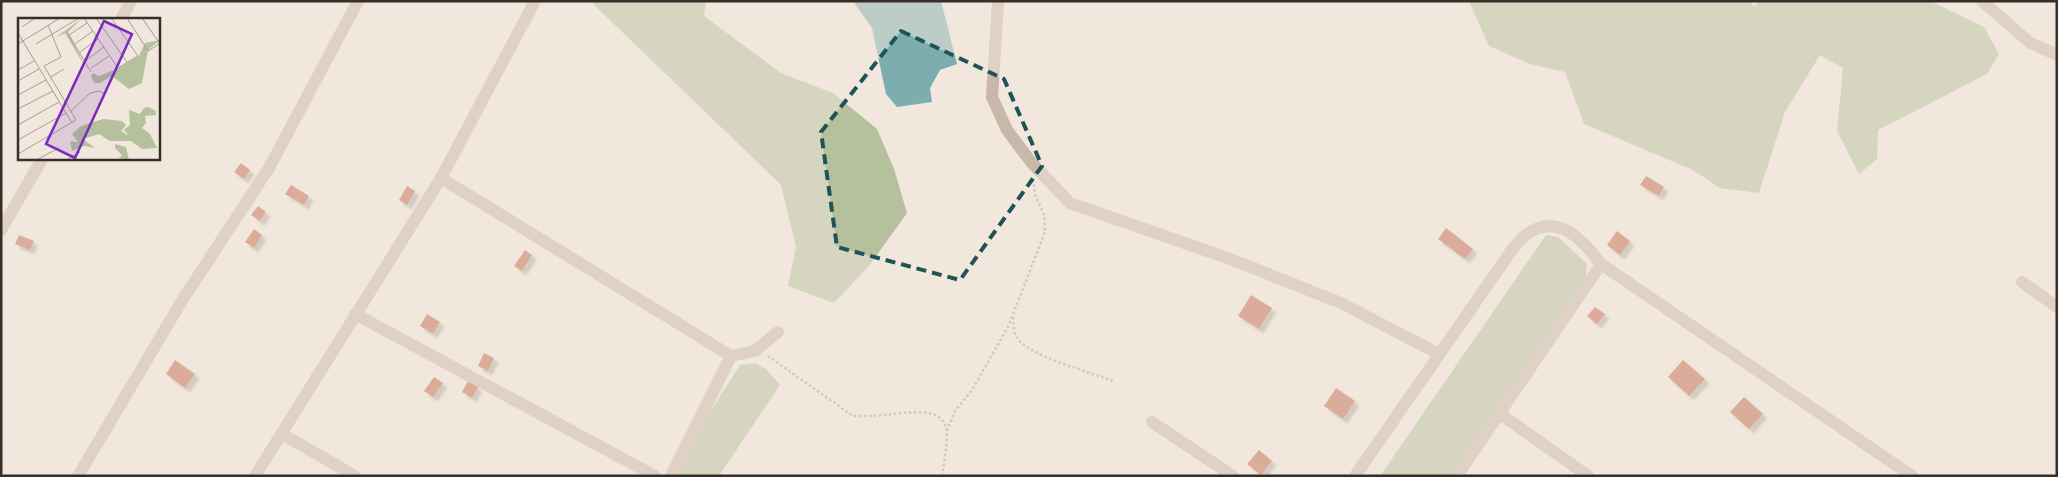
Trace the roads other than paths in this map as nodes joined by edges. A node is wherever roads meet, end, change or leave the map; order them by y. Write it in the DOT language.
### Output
graph roads {
  1 [pos="131,1"];
  2 [pos="358,1"];
  3 [pos="535,1"];
  4 [pos="998,1"];
  5 [pos="1982,1"];
  6 [pos="122,18"];
  7 [pos="2057,55"];
  8 [pos="41,160"];
  9 [pos="441,178"];
  10 [pos="1,230"];
  11 [pos="1601,264"];
  12 [pos="2022,282"];
  13 [pos="2057,307"];
  14 [pos="355,314"];
  15 [pos="778,332"];
  16 [pos="1439,354"];
  17 [pos="731,356"];
  18 [pos="1499,413"];
  19 [pos="1152,422"];
  20 [pos="282,434"];
  21 [pos="78,476"];
  22 [pos="256,476"];
  23 [pos="355,476"];
  24 [pos="655,476"];
  25 [pos="671,476"];
  26 [pos="1234,476"];
  27 [pos="1355,476"];
  28 [pos="1457,476"];
  29 [pos="1588,476"];
  30 [pos="1912,476"];
  1 -- 6 [label="street"];
  2 -- 21 [label="street"];
  3 -- 9 [label="street"];
  4 -- 16 [label="street"];
  5 -- 7 [label="street"];
  8 -- 10 [label="street"];
  9 -- 14 [label="street"];
  9 -- 17 [label="street"];
  11 -- 16 [label="street"];
  11 -- 18 [label="street"];
  11 -- 30 [label="street"];
  12 -- 13 [label="street"];
  14 -- 20 [label="street"];
  14 -- 24 [label="street"];
  15 -- 17 [label="street"];
  16 -- 27 [label="street"];
  17 -- 25 [label="street"];
  18 -- 28 [label="street"];
  18 -- 29 [label="street"];
  19 -- 26 [label="street"];
  20 -- 22 [label="street"];
  20 -- 23 [label="street"];
}
